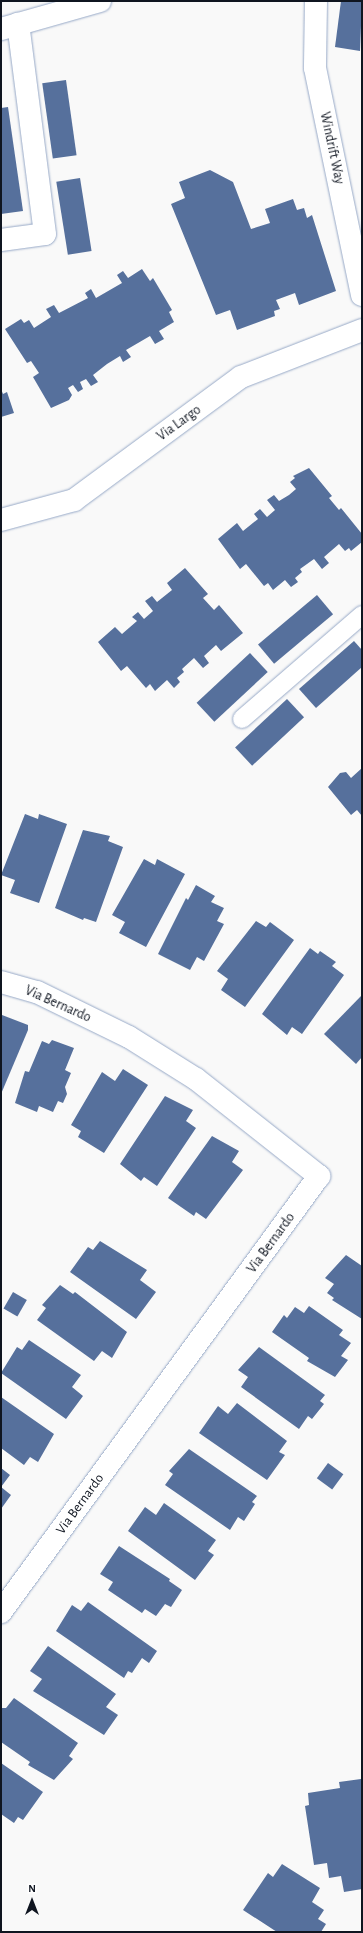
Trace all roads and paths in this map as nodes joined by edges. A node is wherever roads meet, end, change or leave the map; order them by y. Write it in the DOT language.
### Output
graph roads {
  1 [pos="100,1"];
  2 [pos="316,1"];
  3 [pos="10,27"];
  4 [pos="1,240"];
  5 [pos="362,295"];
  6 [pos="362,330"];
  7 [pos="1,520"];
  8 [pos="362,615"];
  9 [pos="242,720"];
  10 [pos="1,982"];
  11 [pos="1,1612"];
  1 -- 3 [label="street"];
  2 -- 5 [label="street, Windrift Way"];
  3 -- 4 [label="street"];
  6 -- 7 [label="street, Via Largo"];
  8 -- 9 [label="lane"];
  10 -- 11 [label="street, Via Bernardo"];
}
